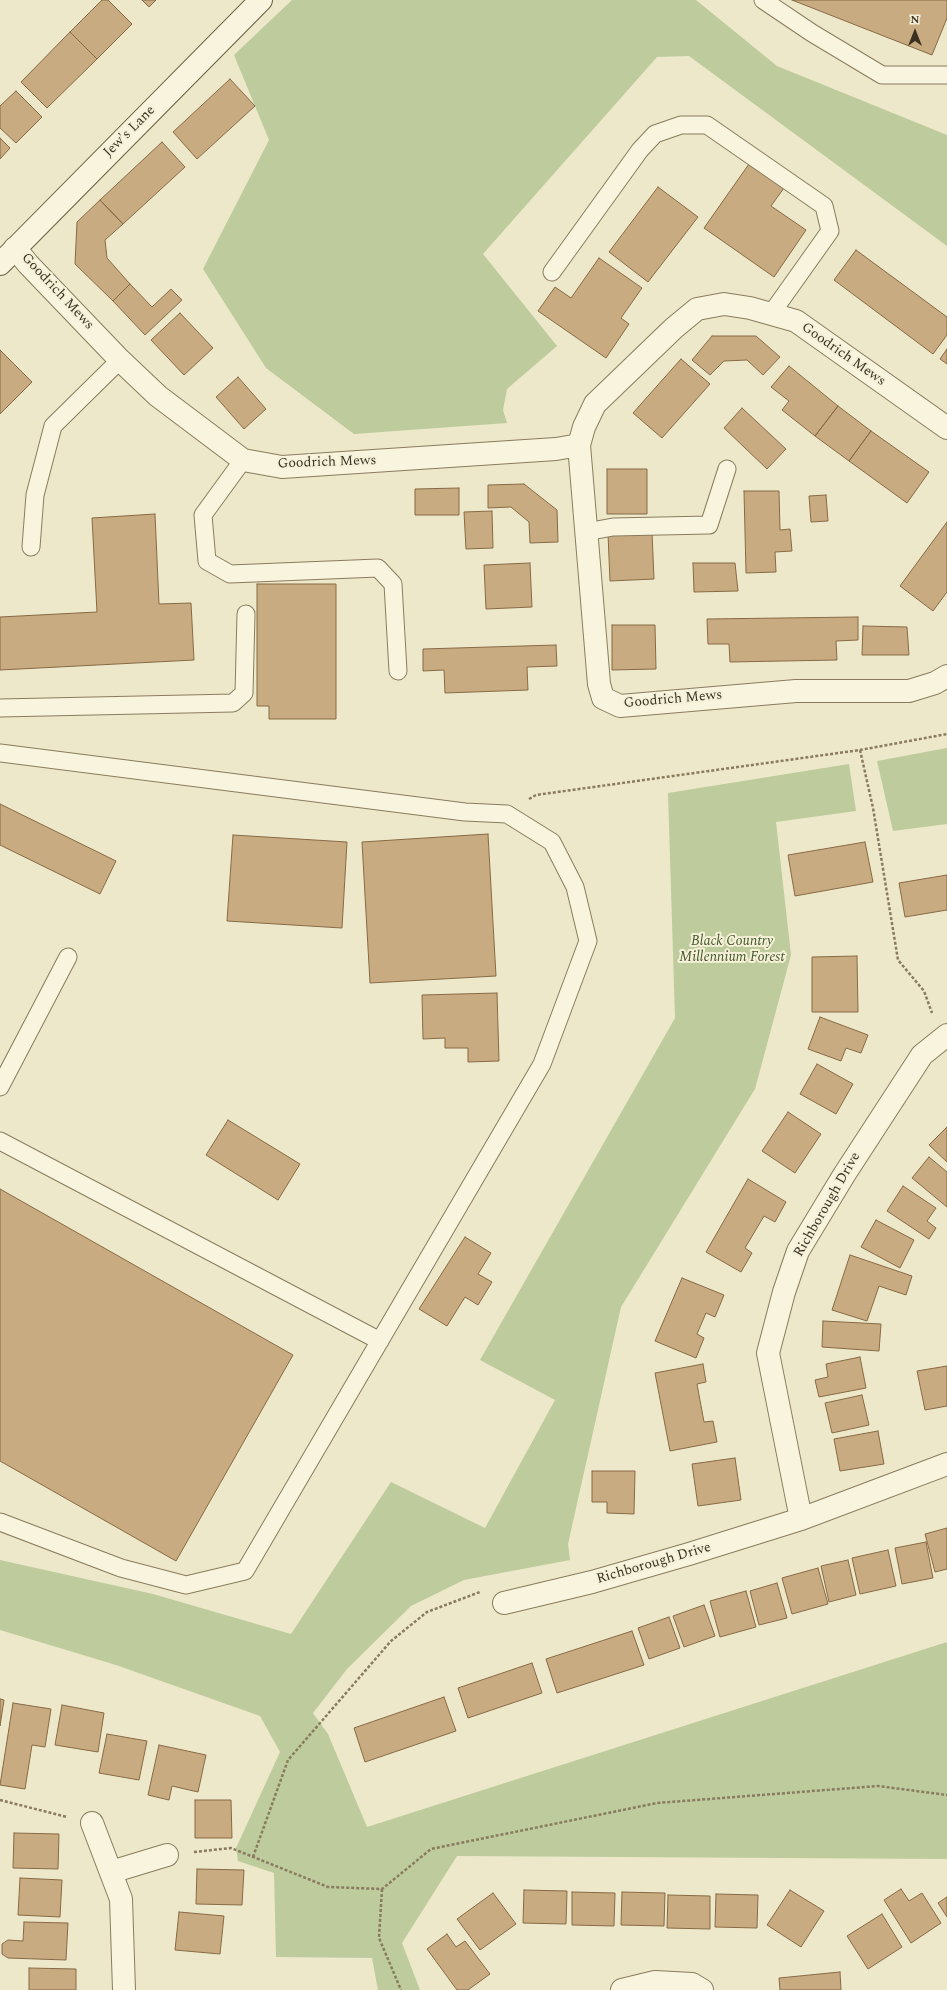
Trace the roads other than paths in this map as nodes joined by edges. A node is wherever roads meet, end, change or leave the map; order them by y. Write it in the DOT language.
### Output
graph roads {
  1 [pos="261,0"];
  2 [pos="763,0"];
  3 [pos="947,75"];
  4 [pos="15,248"];
  5 [pos="0,264"];
  6 [pos="552,272"];
  7 [pos="771,314"];
  8 [pos="120,360"];
  9 [pos="947,428"];
  10 [pos="579,445"];
  11 [pos="243,460"];
  12 [pos="727,469"];
  13 [pos="586,532"];
  14 [pos="31,547"];
  15 [pos="246,614"];
  16 [pos="398,671"];
  17 [pos="947,676"];
  18 [pos="0,708"];
  19 [pos="0,753"];
  20 [pos="68,957"];
  21 [pos="945,1036"];
  22 [pos="0,1087"];
  23 [pos="0,1141"];
  24 [pos="380,1341"];
  25 [pos="947,1464"];
  26 [pos="801,1519"];
  27 [pos="0,1522"];
  28 [pos="504,1603"];
  29 [pos="92,1823"];
  30 [pos="167,1855"];
  31 [pos="111,1872"];
  32 [pos="124,1990"];
  33 [pos="622,1990"];
  34 [pos="702,1990"];
  1 -- 4 [label="street, Jew's Lane"];
  2 -- 3 [label="lane"];
  4 -- 5 [label="street, Jew's Lane"];
  4 -- 8 [label="street, Goodrich Mews"];
  6 -- 7 [label="lane"];
  7 -- 9 [label="street, Goodrich Mews"];
  7 -- 10 [label="street, Goodrich Mews"];
  8 -- 11 [label="street, Goodrich Mews"];
  8 -- 14 [label="lane"];
  10 -- 11 [label="street, Goodrich Mews"];
  10 -- 13 [label="street, Goodrich Mews"];
  11 -- 16 [label="lane"];
  12 -- 13 [label="lane"];
  13 -- 17 [label="street, Goodrich Mews"];
  15 -- 18 [label="lane"];
  19 -- 24 [label="lane"];
  20 -- 22 [label="lane"];
  21 -- 26 [label="street, Richborough Drive"];
  23 -- 24 [label="lane"];
  24 -- 27 [label="lane"];
  25 -- 26 [label="street, Richborough Drive"];
  26 -- 28 [label="street, Richborough Drive"];
  29 -- 31 [label="street"];
  30 -- 31 [label="street"];
  31 -- 32 [label="street"];
  33 -- 34 [label="street"];
}
